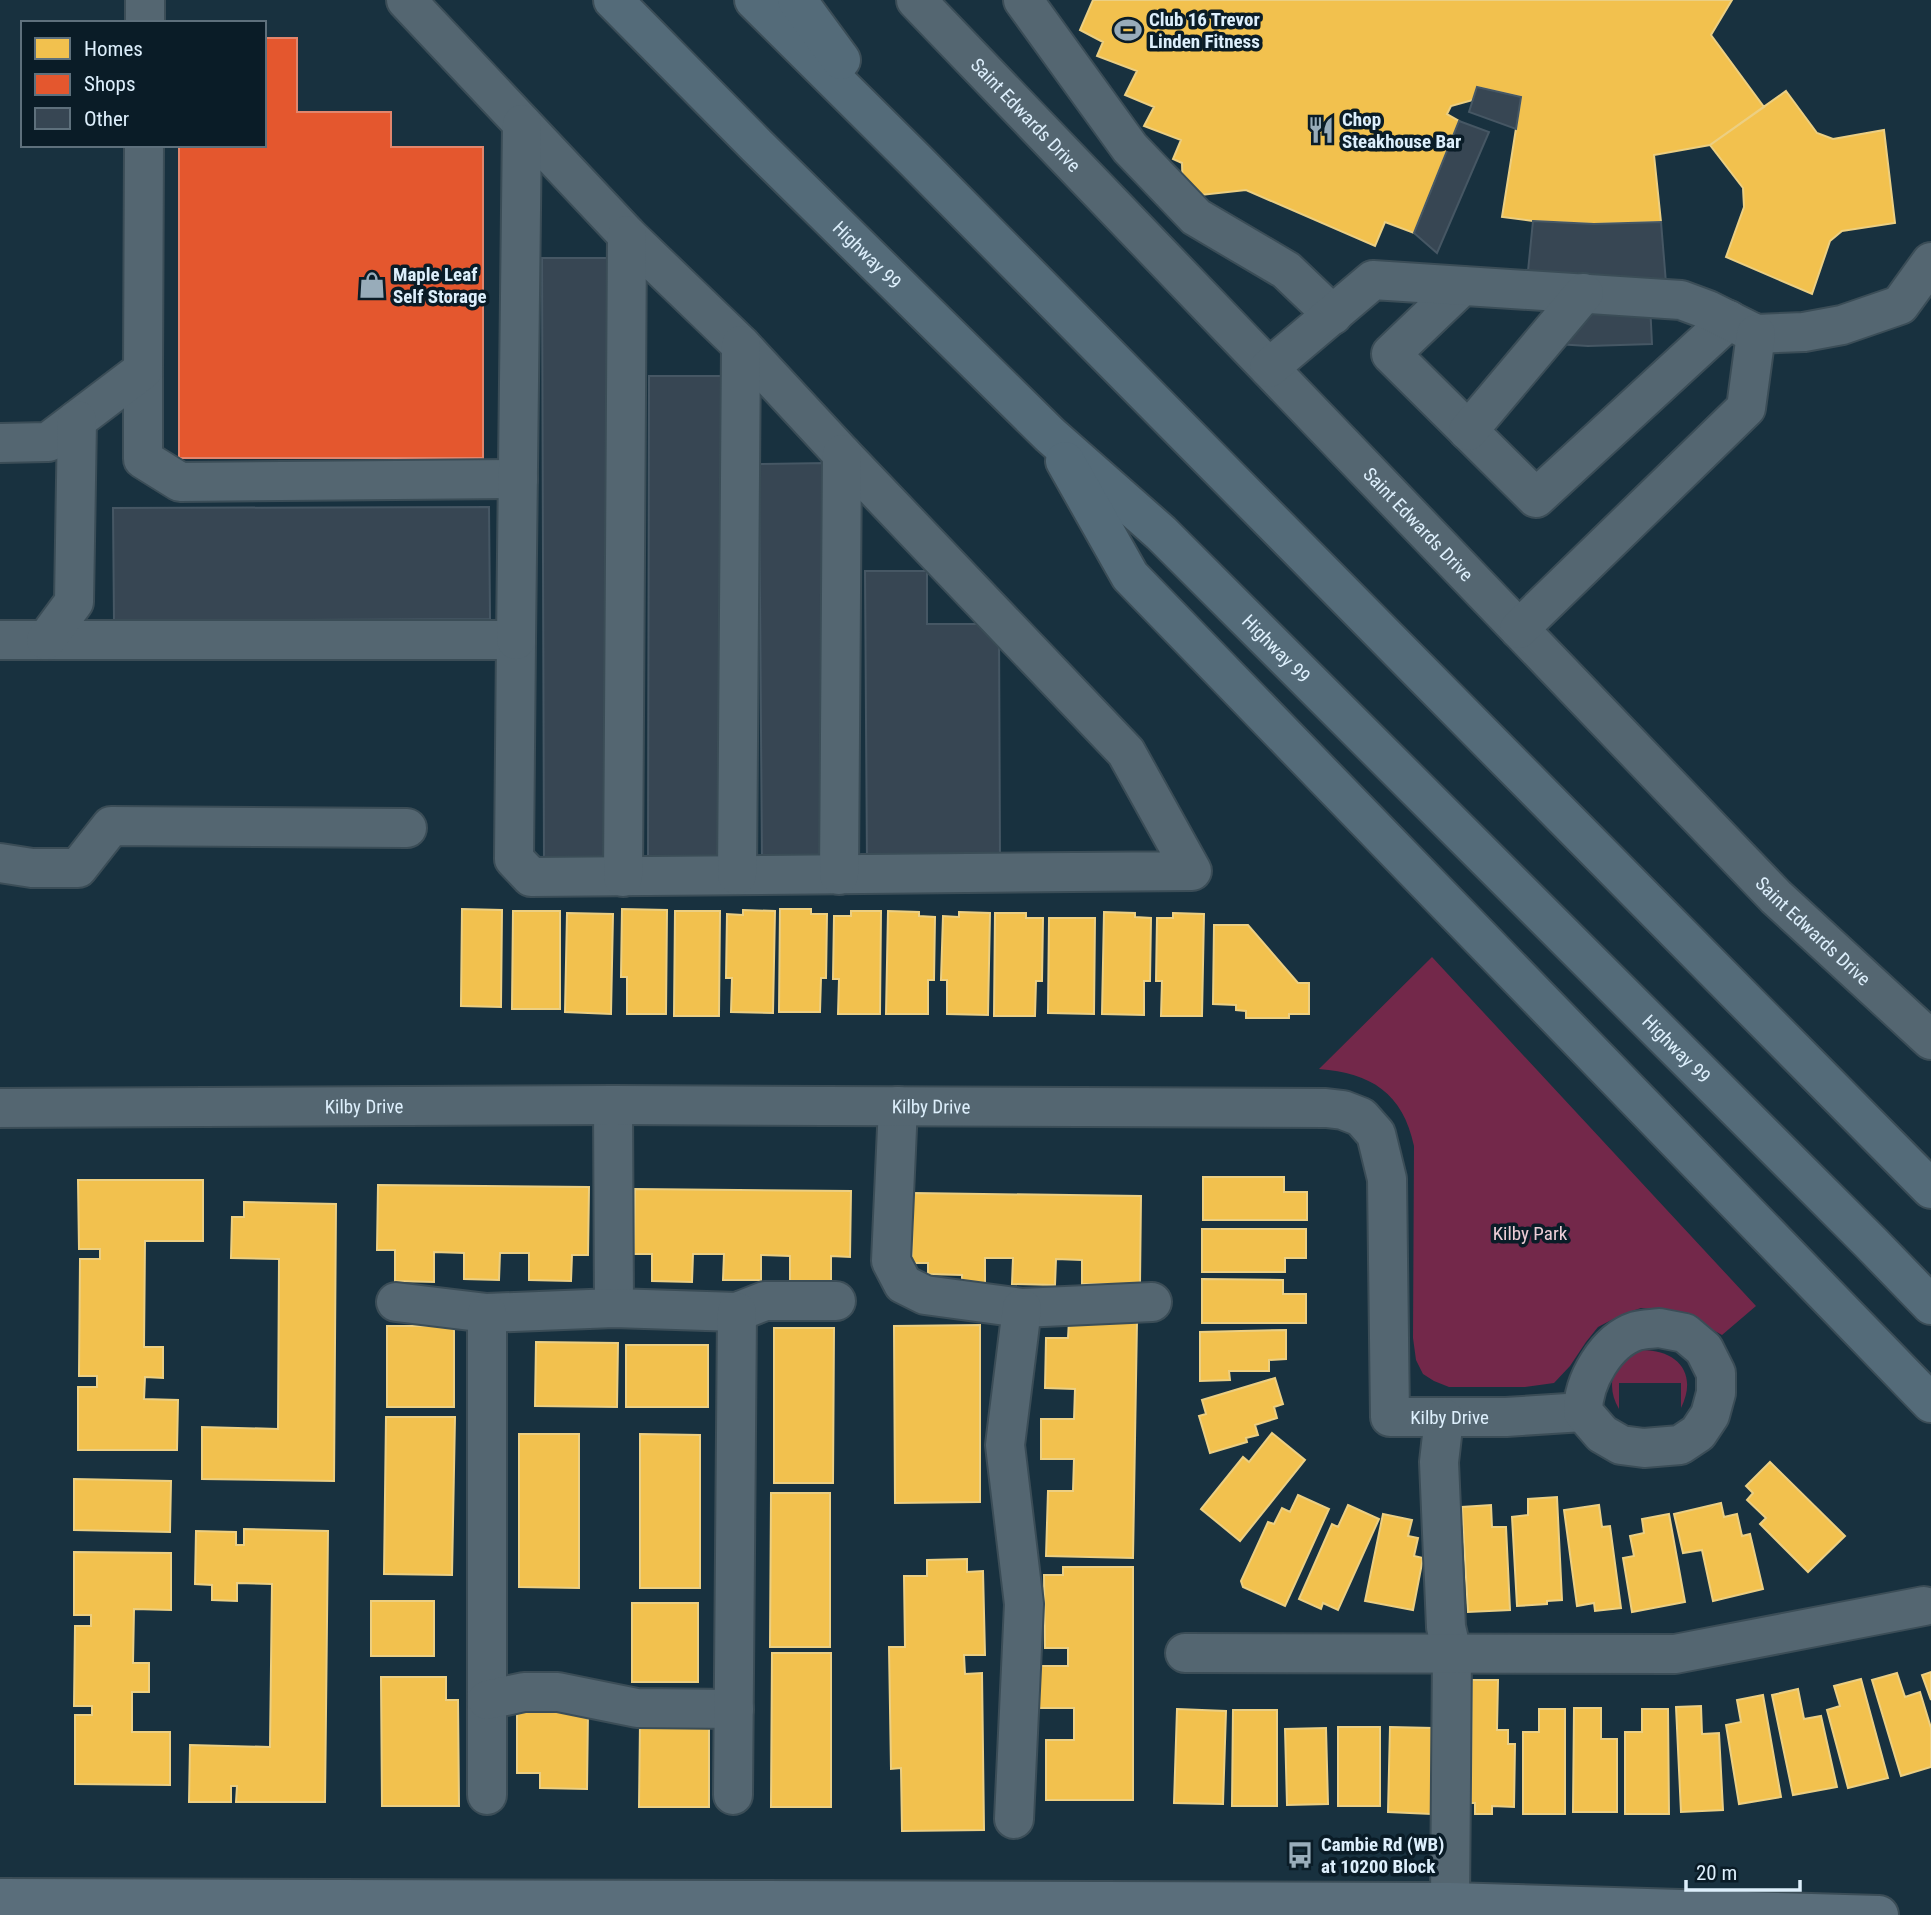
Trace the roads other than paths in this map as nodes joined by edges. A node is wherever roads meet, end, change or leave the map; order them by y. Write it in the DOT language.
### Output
graph roads {
  1 [pos="145,0"];
  2 [pos="406,0"];
  3 [pos="613,0"];
  4 [pos="754,0"];
  5 [pos="797,0"];
  6 [pos="916,0"];
  7 [pos="1023,0"];
  8 [pos="145,21"];
  9 [pos="522,124"];
  10 [pos="144,147"];
  11 [pos="915,160"];
  12 [pos="627,235"];
  13 [pos="1931,262"];
  14 [pos="1462,286"];
  15 [pos="1584,293"];
  16 [pos="1333,315"];
  17 [pos="1742,327"];
  18 [pos="741,345"];
  19 [pos="1269,368"];
  20 [pos="143,370"];
  21 [pos="77,420"];
  22 [pos="1468,431"];
  23 [pos="1050,435"];
  24 [pos="0,443"];
  25 [pos="842,454"];
  26 [pos="518,479"];
  27 [pos="1519,629"];
  28 [pos="0,639"];
  29 [pos="46,639"];
  30 [pos="516,640"];
  31 [pos="407,828"];
  32 [pos="0,863"];
  33 [pos="737,875"];
  34 [pos="839,875"];
  35 [pos="623,877"];
  36 [pos="1931,1040"];
  37 [pos="613,1105"];
  38 [pos="898,1106"];
  39 [pos="0,1108"];
  40 [pos="1892,1150"];
  41 [pos="1931,1173"];
  42 [pos="1931,1189"];
  43 [pos="836,1301"];
  44 [pos="396,1303"];
  45 [pos="1152,1303"];
  46 [pos="1931,1305"];
  47 [pos="614,1308"];
  48 [pos="1022,1308"];
  49 [pos="737,1312"];
  50 [pos="488,1313"];
  51 [pos="1931,1403"];
  52 [pos="1583,1412"];
  53 [pos="1444,1418"];
  54 [pos="1924,1606"];
  55 [pos="1185,1653"];
  56 [pos="1452,1653"];
  57 [pos="487,1700"];
  58 [pos="734,1709"];
  59 [pos="733,1795"];
  60 [pos="488,1796"];
  61 [pos="1014,1819"];
  62 [pos="0,1898"];
  63 [pos="1450,1902"];
  64 [pos="1675,1911"];
  65 [pos="1879,1915"];
  1 -- 8 [label="street"];
  2 -- 9 [label="street"];
  3 -- 23 [label="highway, Highway 99"];
  4 -- 11 [label="highway"];
  5 -- 11 [label="highway"];
  6 -- 19 [label="street, Saint Edwards Drive"];
  7 -- 16 [label="street"];
  9 -- 12 [label="street"];
  9 -- 26 [label="street"];
  10 -- 20 [label="street"];
  11 -- 40 [label="highway"];
  12 -- 18 [label="street"];
  12 -- 35 [label="street"];
  13 -- 17 [label="street"];
  14 -- 15 [label="street"];
  14 -- 16 [label="street"];
  14 -- 22 [label="street"];
  15 -- 17 [label="street"];
  15 -- 22 [label="street"];
  16 -- 19 [label="street"];
  17 -- 22 [label="street"];
  17 -- 27 [label="street"];
  18 -- 25 [label="street"];
  18 -- 33 [label="street"];
  19 -- 27 [label="street, Saint Edwards Drive"];
  20 -- 21 [label="street"];
  20 -- 26 [label="street"];
  21 -- 24 [label="street"];
  21 -- 29 [label="street"];
  23 -- 46 [label="highway, Highway 99"];
  23 -- 51 [label="highway"];
  25 -- 34 [label="street"];
  25 -- 34 [label="street"];
  26 -- 30 [label="street"];
  27 -- 36 [label="street, Saint Edwards Drive"];
  28 -- 29 [label="street"];
  29 -- 30 [label="street"];
  30 -- 35 [label="street"];
  31 -- 32 [label="street"];
  33 -- 34 [label="street"];
  33 -- 35 [label="street"];
  37 -- 38 [label="street, Kilby Drive"];
  37 -- 39 [label="street, Kilby Drive"];
  37 -- 47 [label="street"];
  38 -- 48 [label="street"];
  38 -- 53 [label="street, Kilby Drive"];
  40 -- 41 [label="highway"];
  40 -- 42 [label="highway"];
  43 -- 49 [label="street"];
  44 -- 50 [label="street"];
  45 -- 48 [label="street"];
  47 -- 49 [label="street"];
  47 -- 50 [label="street"];
  48 -- 61 [label="street"];
  49 -- 58 [label="street"];
  50 -- 57 [label="street"];
  52 -- 53 [label="street, Kilby Drive"];
  53 -- 56 [label="street"];
  54 -- 56 [label="street"];
  55 -- 56 [label="street"];
  56 -- 63 [label="street"];
  57 -- 58 [label="street"];
  57 -- 60 [label="street"];
  58 -- 59 [label="street"];
  62 -- 63 [label="main road"];
  63 -- 64 [label="main road"];
  64 -- 65 [label="main road"];
}
